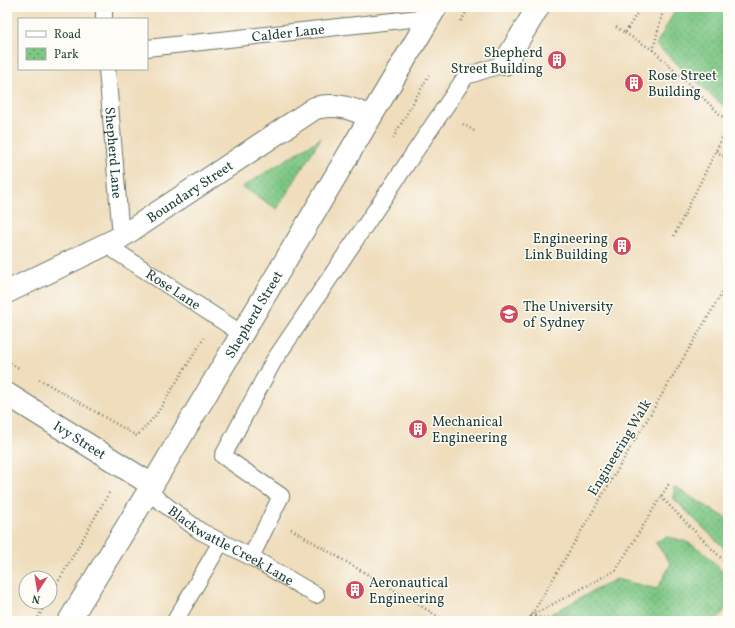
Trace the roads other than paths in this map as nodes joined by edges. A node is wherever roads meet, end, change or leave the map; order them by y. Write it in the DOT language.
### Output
graph roads {
  1 [pos="104,7"];
  2 [pos="538,7"];
  3 [pos="433,12"];
  4 [pos="104,18"];
  5 [pos="148,48"];
  6 [pos="504,64"];
  7 [pos="107,70"];
  8 [pos="370,117"];
  9 [pos="113,240"];
  10 [pos="7,292"];
  11 [pos="242,334"];
  12 [pos="8,398"];
  13 [pos="150,489"];
  14 [pos="221,542"];
  15 [pos="251,557"];
  16 [pos="316,595"];
  17 [pos="69,621"];
  18 [pos="175,621"];
  1 -- 4 [label="lane"];
  2 -- 6 [label="street"];
  3 -- 5 [label="lane, Calder Lane"];
  3 -- 8 [label="street, Shepherd Street"];
  6 -- 15 [label="lane"];
  7 -- 9 [label="lane, Shepherd Lane"];
  8 -- 9 [label="street, Boundary Street"];
  8 -- 11 [label="street, Shepherd Street"];
  9 -- 10 [label="street, Boundary Street"];
  9 -- 11 [label="lane, Rose Lane"];
  11 -- 13 [label="street, Shepherd Street"];
  12 -- 13 [label="street, Ivy Street"];
  13 -- 14 [label="lane, Blackwattle Creek Lane"];
  13 -- 17 [label="street, Shepherd Street"];
  14 -- 15 [label="lane, Blackwattle Creek Lane"];
  14 -- 18 [label="lane"];
  15 -- 16 [label="lane, Blackwattle Creek Lane"];
}
